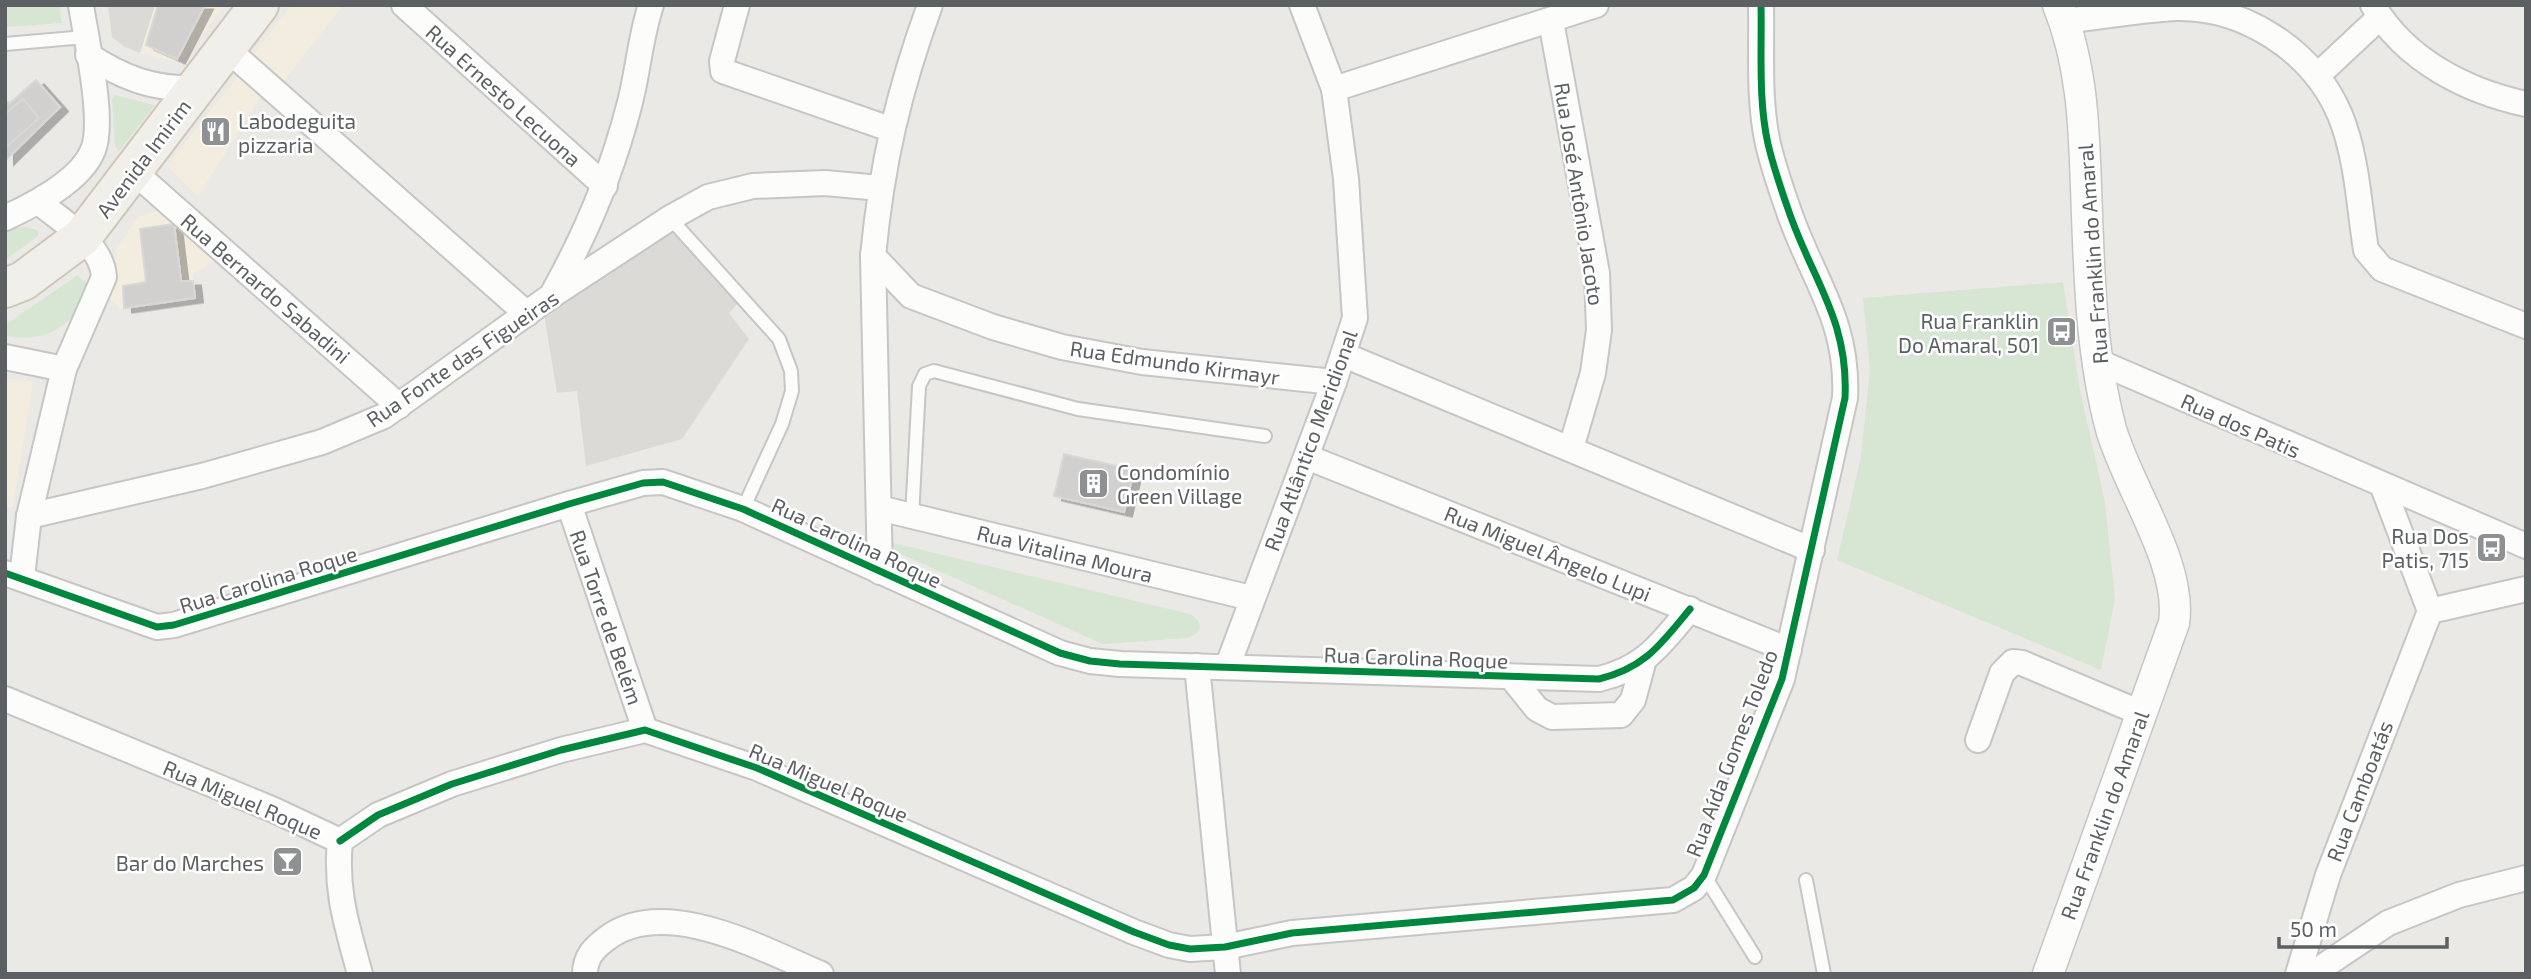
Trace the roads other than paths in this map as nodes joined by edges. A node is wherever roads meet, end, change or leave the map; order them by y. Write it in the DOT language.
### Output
graph roads {
  1 [pos="81,5"];
  2 [pos="259,5"];
  3 [pos="404,5"];
  4 [pos="737,5"];
  5 [pos="930,5"];
  6 [pos="1302,5"];
  7 [pos="1596,5"];
  8 [pos="1761,5"];
  9 [pos="644,9"];
  10 [pos="2376,11"];
  11 [pos="2061,13"];
  12 [pos="1550,21"];
  13 [pos="5,44"];
  14 [pos="87,46"];
  15 [pos="226,48"];
  16 [pos="2317,76"];
  17 [pos="196,88"];
  18 [pos="1334,89"];
  19 [pos="2526,104"];
  20 [pos="890,130"];
  21 [pos="133,171"];
  22 [pos="605,186"];
  23 [pos="880,188"];
  24 [pos="40,203"];
  25 [pos="5,218"];
  26 [pos="670,218"];
  27 [pos="82,237"];
  28 [pos="873,256"];
  29 [pos="5,288"];
  30 [pos="551,296"];
  31 [pos="527,314"];
  32 [pos="2526,326"];
  33 [pos="1344,355"];
  34 [pos="5,357"];
  35 [pos="2099,362"];
  36 [pos="64,369"];
  37 [pos="1334,382"];
  38 [pos="399,406"];
  39 [pos="1265,436"];
  40 [pos="1571,448"];
  41 [pos="1307,457"];
  42 [pos="2383,487"];
  43 [pos="569,504"];
  44 [pos="878,508"];
  45 [pos="743,509"];
  46 [pos="29,516"];
  47 [pos="912,517"];
  48 [pos="2526,546"];
  49 [pos="1812,550"];
  50 [pos="880,572"];
  51 [pos="13,575"];
  52 [pos="2526,589"];
  53 [pos="1251,598"];
  54 [pos="1690,609"];
  55 [pos="2430,611"];
  56 [pos="1789,650"];
  57 [pos="1643,663"];
  58 [pos="1228,665"];
  59 [pos="1197,666"];
  60 [pos="1512,678"];
  61 [pos="5,699"];
  62 [pos="2141,713"];
  63 [pos="645,730"];
  64 [pos="1978,740"];
  65 [pos="340,841"];
  66 [pos="1703,875"];
  67 [pos="2526,878"];
  68 [pos="1806,880"];
  69 [pos="1225,947"];
  70 [pos="1755,957"];
  71 [pos="359,974"];
  72 [pos="585,974"];
  73 [pos="821,974"];
  74 [pos="1228,974"];
  75 [pos="1824,974"];
  76 [pos="2048,974"];
  77 [pos="2298,974"];
  78 [pos="2312,974"];
  1 -- 14 [label="street"];
  2 -- 15 [label="main road, Avenida Imirim"];
  3 -- 22 [label="street, Rua Ernesto Lecuona"];
  4 -- 20 [label="street"];
  5 -- 20 [label="street"];
  6 -- 18 [label="street, Rua Atlântico Meridional"];
  7 -- 12 [label="street"];
  8 -- 49 [label="street, Rua Aída Gomes Toledo"];
  9 -- 22 [label="street"];
  10 -- 16 [label="street"];
  10 -- 19 [label="street"];
  11 -- 16 [label="street"];
  11 -- 35 [label="street, Rua Franklin do Amaral"];
  12 -- 18 [label="street"];
  12 -- 40 [label="street, Rua José Antônio Jacoto"];
  13 -- 14 [label="lane"];
  14 -- 17 [label="street"];
  14 -- 24 [label="street"];
  15 -- 17 [label="main road, Avenida Imirim"];
  15 -- 31 [label="street"];
  16 -- 32 [label="street"];
  17 -- 21 [label="main road, Avenida Imirim"];
  18 -- 33 [label="street, Rua Atlântico Meridional"];
  20 -- 23 [label="street"];
  21 -- 27 [label="main road, Avenida Imirim"];
  21 -- 38 [label="street, Rua Bernardo Sabadini"];
  22 -- 30 [label="street"];
  23 -- 26 [label="street, Rua Fonte das Figueiras"];
  23 -- 28 [label="street"];
  24 -- 25 [label="street"];
  24 -- 27 [label="street"];
  26 -- 30 [label="street, Rua Fonte das Figueiras"];
  26 -- 45 [label="lane"];
  27 -- 29 [label="main road, Avenida Imirim"];
  27 -- 36 [label="street"];
  28 -- 37 [label="street, Rua Edmundo Kirmayr"];
  28 -- 44 [label="street"];
  30 -- 31 [label="street, Rua Fonte das Figueiras"];
  31 -- 38 [label="street, Rua Fonte das Figueiras"];
  33 -- 37 [label="street, Rua Atlântico Meridional"];
  33 -- 40 [label="street"];
  34 -- 36 [label="street"];
  35 -- 42 [label="street, Rua dos Patis"];
  35 -- 62 [label="street, Rua Franklin do Amaral"];
  36 -- 46 [label="street"];
  37 -- 41 [label="street, Rua Atlântico Meridional"];
  38 -- 46 [label="street, Rua Fonte das Figueiras"];
  39 -- 47 [label="lane"];
  40 -- 49 [label="street"];
  41 -- 53 [label="street, Rua Atlântico Meridional"];
  41 -- 54 [label="street, Rua Miguel Ângelo Lupi"];
  42 -- 48 [label="street, Rua dos Patis"];
  42 -- 55 [label="street"];
  43 -- 45 [label="street, Rua Carolina Roque"];
  43 -- 51 [label="street, Rua Carolina Roque"];
  43 -- 63 [label="street, Rua Torre de Belém"];
  44 -- 47 [label="street, Rua Vitalina Moura"];
  44 -- 50 [label="street"];
  45 -- 50 [label="street, Rua Carolina Roque"];
  46 -- 51 [label="street"];
  47 -- 53 [label="street, Rua Vitalina Moura"];
  49 -- 56 [label="street, Rua Aída Gomes Toledo"];
  50 -- 59 [label="street, Rua Carolina Roque"];
  52 -- 55 [label="street"];
  53 -- 58 [label="street, Rua Atlântico Meridional"];
  54 -- 56 [label="street, Rua Miguel Ângelo Lupi"];
  54 -- 57 [label="street, Rua Carolina Roque"];
  55 -- 77 [label="street, Rua Camboatás"];
  56 -- 66 [label="street, Rua Aída Gomes Toledo"];
  57 -- 60 [label="street, Rua Carolina Roque"];
  57 -- 60 [label="street, Rua Carolina Roque"];
  58 -- 59 [label="street, Rua Carolina Roque"];
  58 -- 60 [label="street, Rua Carolina Roque"];
  59 -- 69 [label="street"];
  61 -- 65 [label="street, Rua Miguel Roque"];
  62 -- 64 [label="street"];
  62 -- 76 [label="street, Rua Franklin do Amaral"];
  63 -- 65 [label="street, Rua Miguel Roque"];
  63 -- 69 [label="street, Rua Miguel Roque"];
  65 -- 71 [label="street"];
  66 -- 69 [label="street, Rua Aída Gomes Toledo"];
  66 -- 70 [label="lane"];
  67 -- 78 [label="street"];
  68 -- 75 [label="lane"];
  69 -- 74 [label="street"];
  72 -- 73 [label="street"];
}
